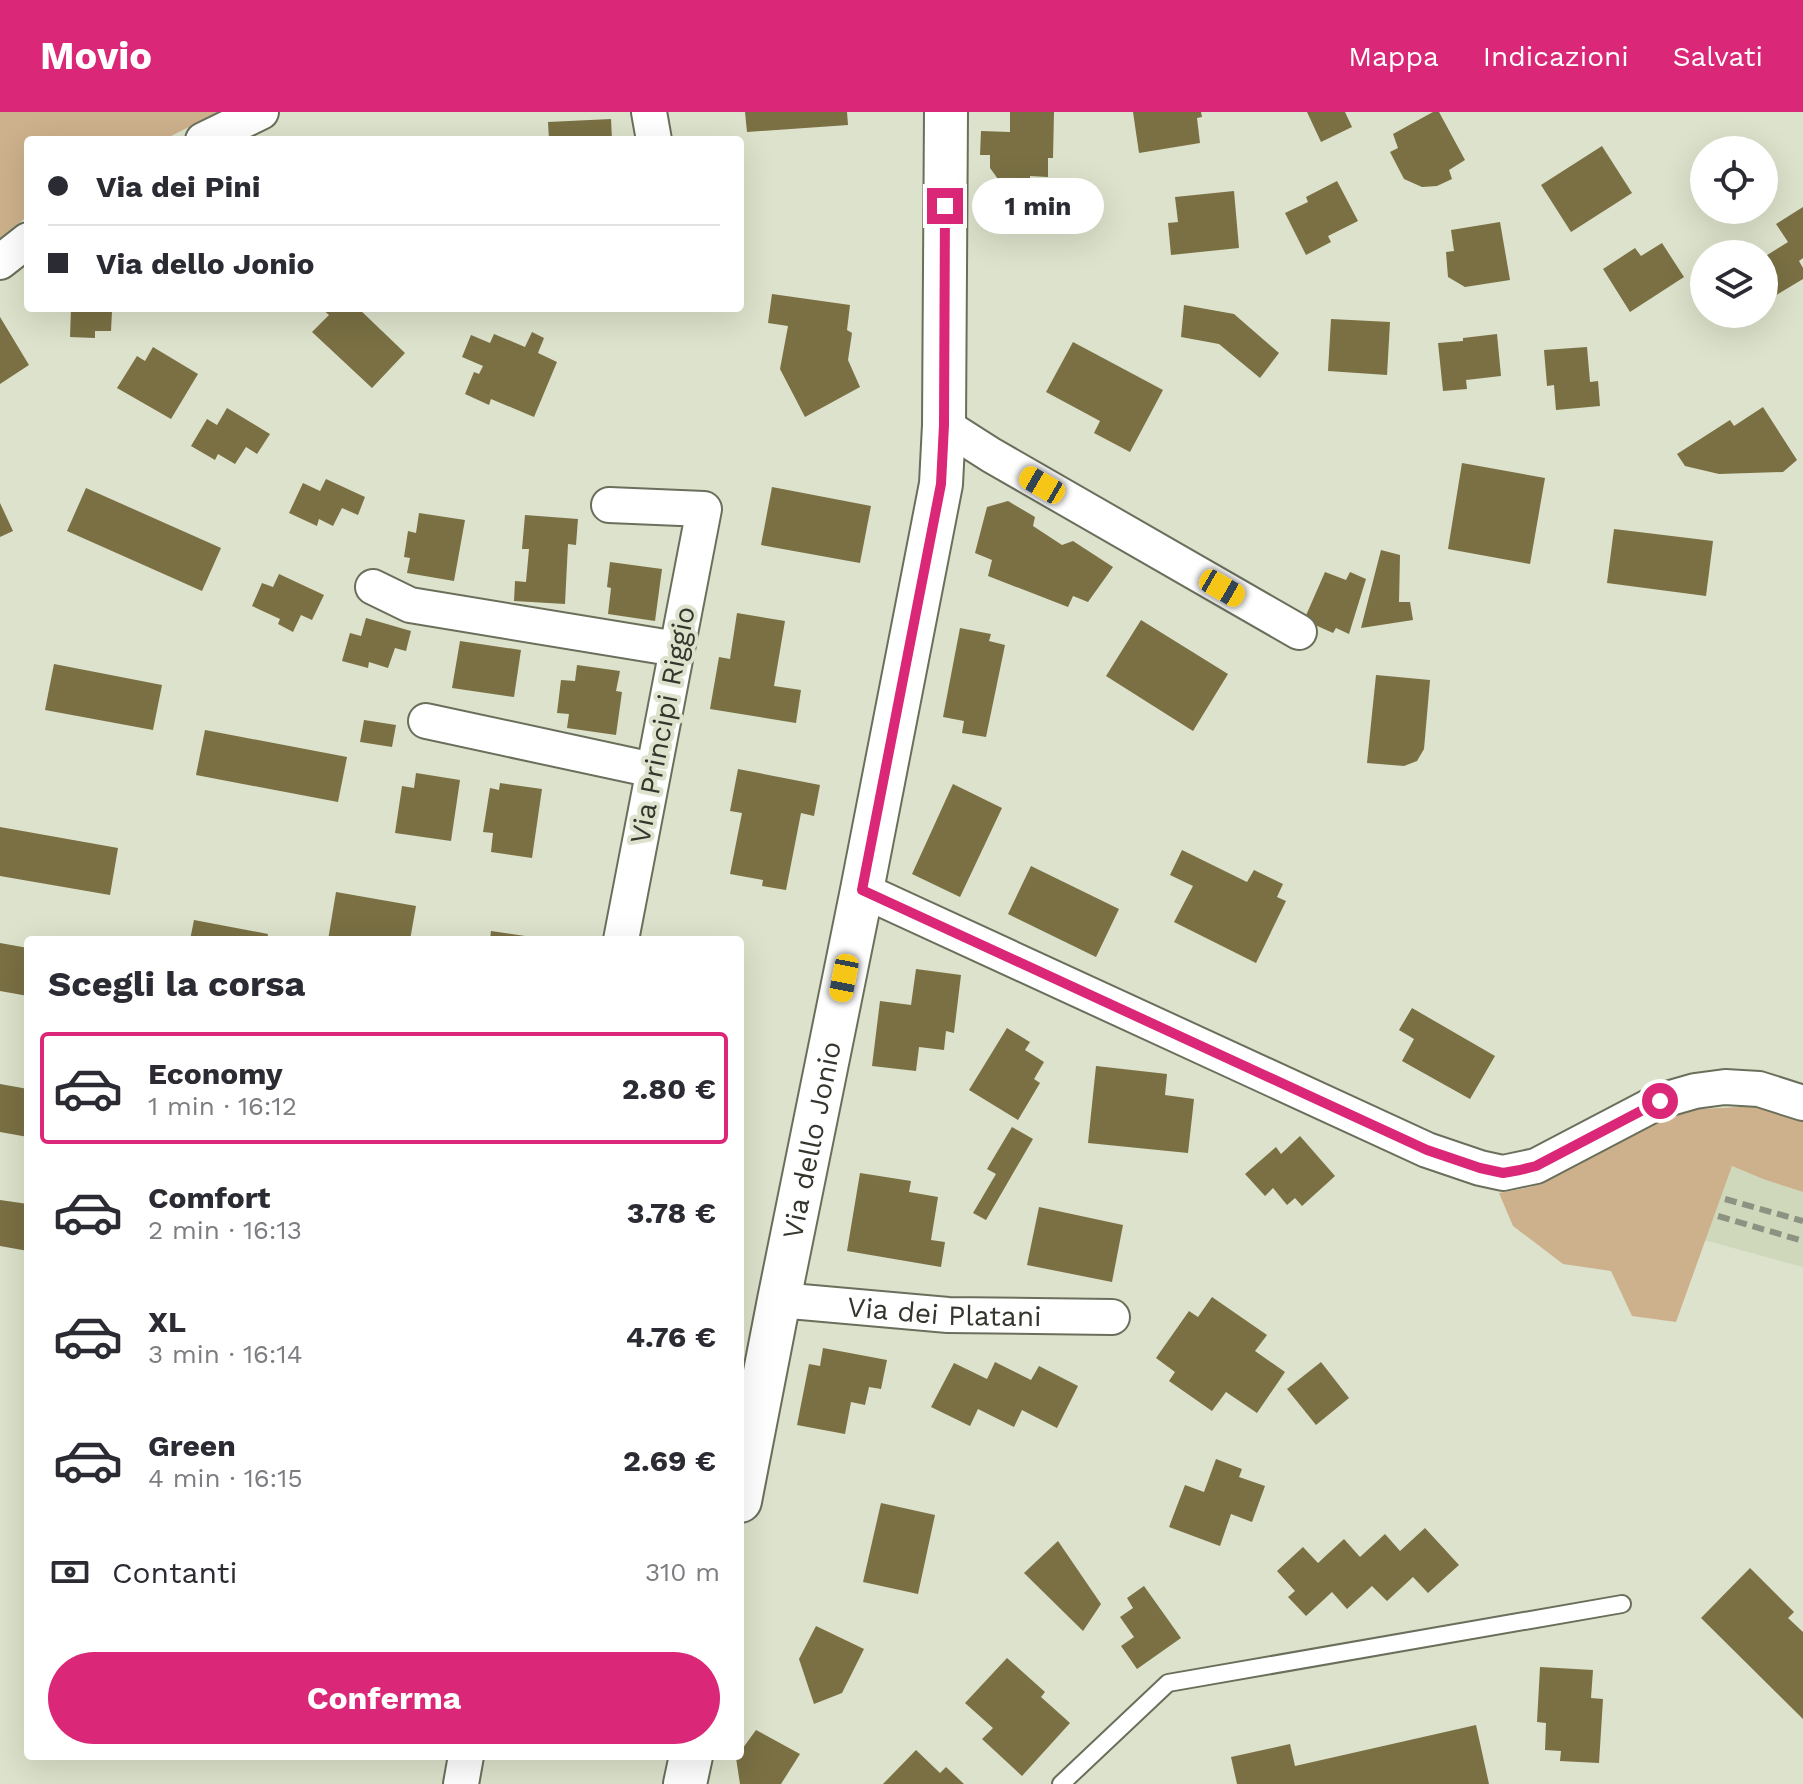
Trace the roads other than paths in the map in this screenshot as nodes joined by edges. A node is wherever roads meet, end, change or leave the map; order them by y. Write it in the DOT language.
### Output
graph roads {
  1 [pos="261,112"];
  2 [pos="649,112"];
  3 [pos="946,112"];
  4 [pos="211,136"];
  5 [pos="653,136"];
  6 [pos="24,243"];
  7 [pos="0,262"];
  8 [pos="944,425"];
  9 [pos="609,505"];
  10 [pos="373,587"];
  11 [pos="1299,632"];
  12 [pos="677,649"];
  13 [pos="426,721"];
  14 [pos="653,770"];
  15 [pos="862,890"];
  16 [pos="622,936"];
  17 [pos="1803,1103"];
  18 [pos="779,1300"];
  19 [pos="1112,1317"];
  20 [pos="744,1480"];
  21 [pos="1622,1604"];
  22 [pos="465,1760"];
  23 [pos="690,1760"];
  24 [pos="461,1784"];
  25 [pos="685,1784"];
  26 [pos="1061,1784"];
  1 -- 4 [label="street"];
  2 -- 5 [label="street"];
  3 -- 8 [label="street, Via dello Jonio"];
  6 -- 7 [label="street"];
  8 -- 11 [label="street"];
  8 -- 15 [label="street, Via dello Jonio"];
  9 -- 12 [label="street, Via Principi Riggio"];
  10 -- 12 [label="street"];
  12 -- 14 [label="street, Via Principi Riggio"];
  13 -- 14 [label="street"];
  14 -- 16 [label="street, Via Principi Riggio"];
  15 -- 17 [label="street"];
  15 -- 18 [label="street, Via dello Jonio"];
  18 -- 19 [label="street, Via dei Platani"];
  18 -- 20 [label="street, Via dello Jonio"];
  21 -- 26 [label="lane"];
  22 -- 24 [label="street"];
  23 -- 25 [label="street"];
}
